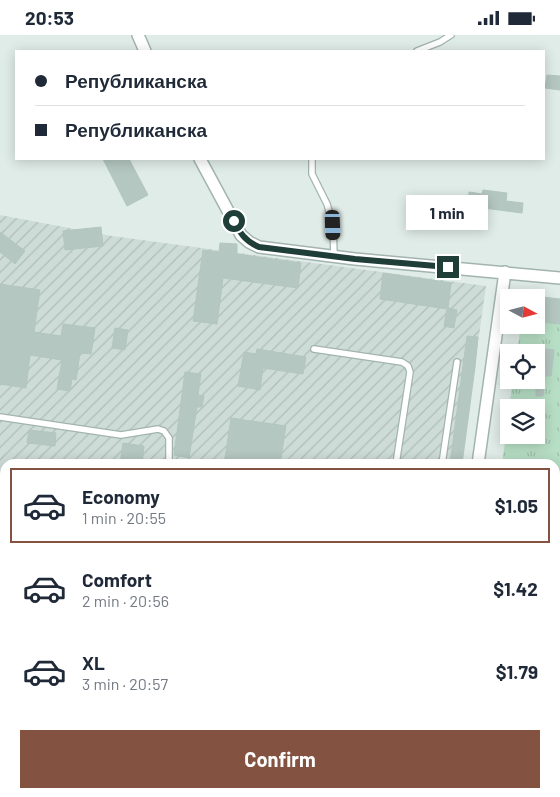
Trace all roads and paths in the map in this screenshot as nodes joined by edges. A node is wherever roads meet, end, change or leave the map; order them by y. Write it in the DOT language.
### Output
graph roads {
  1 [pos="138,35"];
  2 [pos="451,35"];
  3 [pos="145,50"];
  4 [pos="420,50"];
  5 [pos="201,160"];
  6 [pos="312,160"];
  7 [pos="334,256"];
  8 [pos="505,273"];
  9 [pos="560,278"];
  10 [pos="314,349"];
  11 [pos="457,362"];
  12 [pos="0,417"];
  13 [pos="169,459"];
  14 [pos="397,459"];
  15 [pos="443,459"];
  16 [pos="479,459"];
  1 -- 3 [label="street"];
  2 -- 4 [label="lane"];
  5 -- 7 [label="street"];
  6 -- 7 [label="lane"];
  7 -- 8 [label="street"];
  8 -- 9 [label="street"];
  8 -- 16 [label="street"];
  10 -- 14 [label="lane"];
  11 -- 15 [label="lane"];
  12 -- 13 [label="lane"];
}
